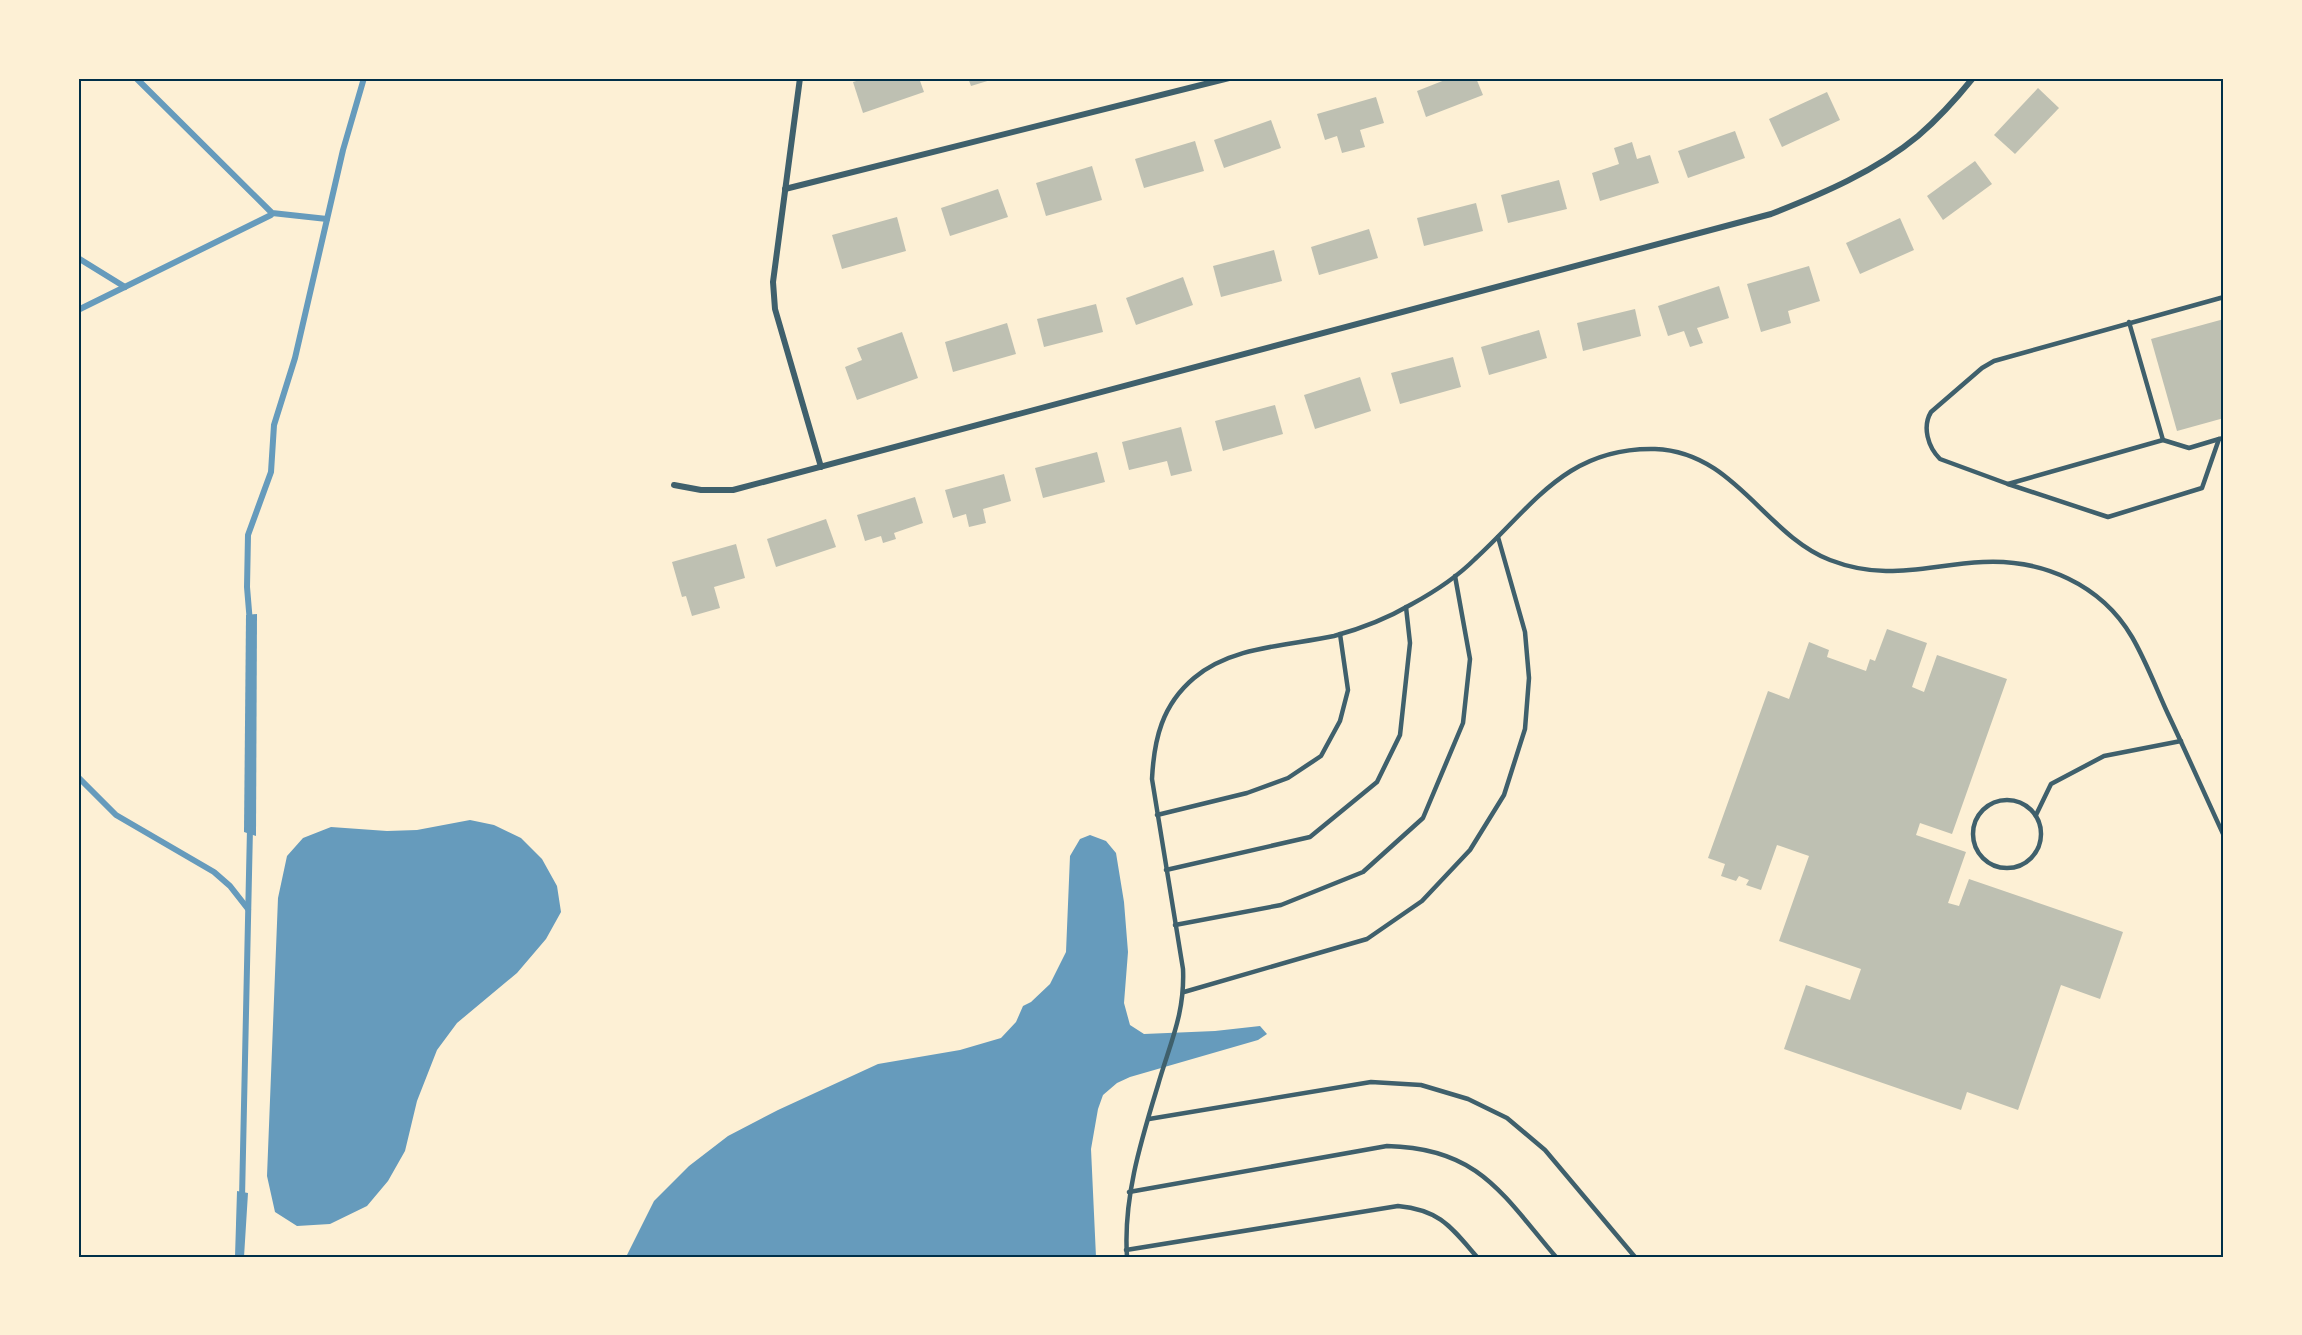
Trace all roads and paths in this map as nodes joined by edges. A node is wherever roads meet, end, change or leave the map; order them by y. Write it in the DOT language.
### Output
graph roads {
  1 [pos="800,78"];
  2 [pos="1229,78"];
  3 [pos="1973,78"];
  4 [pos="785,189"];
  5 [pos="2224,297"];
  6 [pos="2129,322"];
  7 [pos="2222,438"];
  8 [pos="2163,440"];
  9 [pos="821,466"];
  10 [pos="2008,484"];
  11 [pos="674,485"];
  12 [pos="1498,537"];
  13 [pos="1455,576"];
  14 [pos="1406,608"];
  15 [pos="1340,634"];
  16 [pos="2181,741"];
  17 [pos="1156,815"];
  18 [pos="2036,815"];
  19 [pos="2224,836"];
  20 [pos="1166,870"];
  21 [pos="1175,925"];
  22 [pos="1184,992"];
  23 [pos="1149,1119"];
  24 [pos="1129,1192"];
  25 [pos="1126,1250"];
  26 [pos="1127,1257"];
  27 [pos="1477,1257"];
  28 [pos="1556,1257"];
  29 [pos="1635,1257"];
  1 -- 4 [label="street"];
  2 -- 4 [label="street"];
  3 -- 9 [label="street"];
  4 -- 9 [label="street"];
  5 -- 6 [label="lane"];
  6 -- 8 [label="lane"];
  6 -- 10 [label="lane"];
  7 -- 8 [label="lane"];
  7 -- 10 [label="lane"];
  8 -- 10 [label="lane"];
  9 -- 11 [label="street"];
  12 -- 13 [label="lane"];
  12 -- 16 [label="lane"];
  12 -- 22 [label="lane"];
  13 -- 14 [label="lane"];
  13 -- 21 [label="lane"];
  14 -- 15 [label="lane"];
  14 -- 20 [label="lane"];
  15 -- 17 [label="lane"];
  15 -- 17 [label="lane"];
  16 -- 18 [label="lane"];
  16 -- 19 [label="lane"];
  17 -- 20 [label="lane"];
  18 -- 18 [label="lane"];
  20 -- 21 [label="lane"];
  21 -- 22 [label="lane"];
  22 -- 23 [label="lane"];
  23 -- 24 [label="lane"];
  23 -- 29 [label="lane"];
  24 -- 25 [label="lane"];
  24 -- 28 [label="lane"];
  25 -- 26 [label="lane"];
  25 -- 27 [label="lane"];
}
